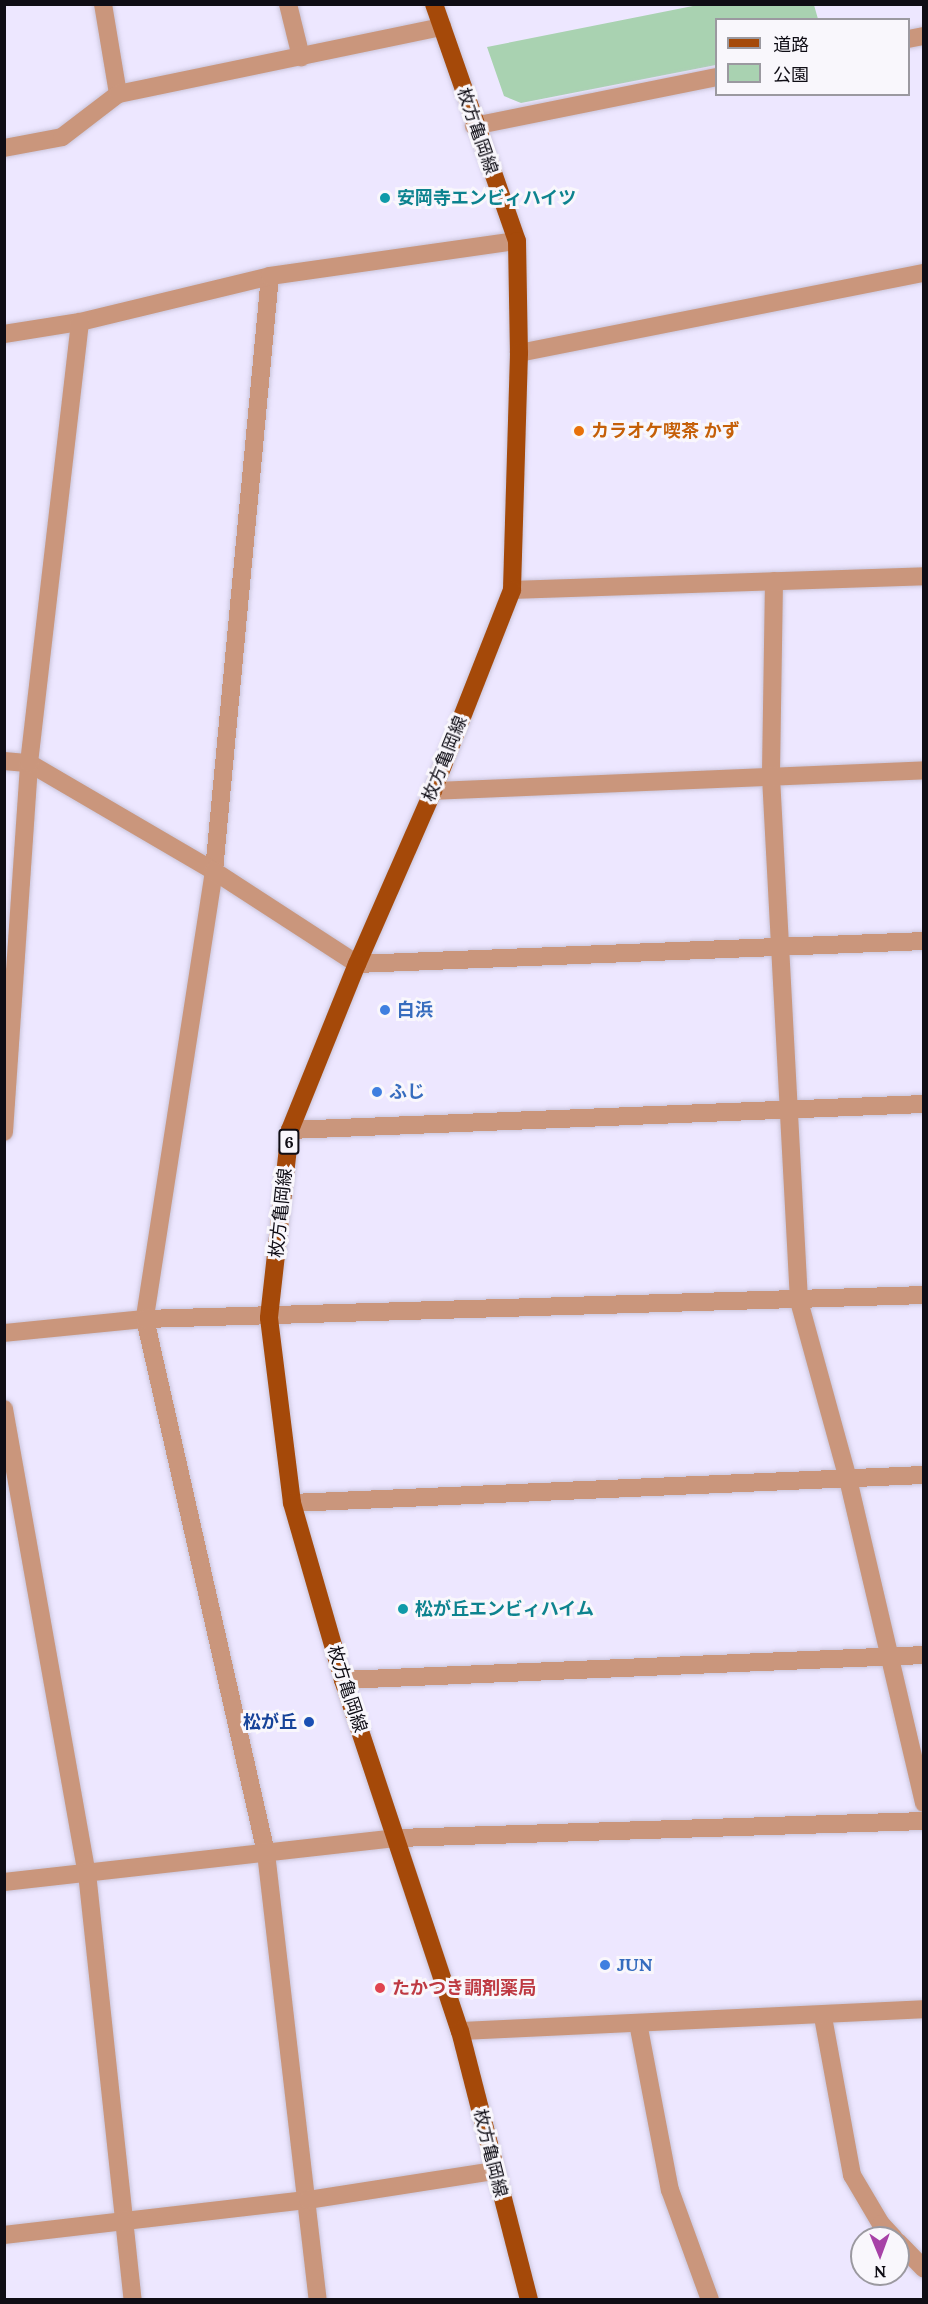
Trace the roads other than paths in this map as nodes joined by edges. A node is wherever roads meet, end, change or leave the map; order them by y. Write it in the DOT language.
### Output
graph roads {
  1 [pos="103,4"];
  2 [pos="288,4"];
  3 [pos="434,4"];
  4 [pos="442,27"];
  5 [pos="301,57"];
  6 [pos="715,77"];
  7 [pos="118,94"];
  8 [pos="474,126"];
  9 [pos="4,148"];
  10 [pos="517,241"];
  11 [pos="924,273"];
  12 [pos="270,276"];
  13 [pos="80,322"];
  14 [pos="4,334"];
  15 [pos="519,353"];
  16 [pos="924,576"];
  17 [pos="774,581"];
  18 [pos="512,590"];
  19 [pos="4,761"];
  20 [pos="29,763"];
  21 [pos="924,770"];
  22 [pos="771,777"];
  23 [pos="433,791"];
  24 [pos="214,871"];
  25 [pos="924,941"];
  26 [pos="779,949"];
  27 [pos="357,964"];
  28 [pos="924,1104"];
  29 [pos="791,1112"];
  30 [pos="290,1130"];
  31 [pos="4,1132"];
  32 [pos="924,1295"];
  33 [pos="799,1300"];
  34 [pos="269,1318"];
  35 [pos="145,1319"];
  36 [pos="4,1333"];
  37 [pos="4,1409"];
  38 [pos="924,1474"];
  39 [pos="848,1479"];
  40 [pos="292,1503"];
  41 [pos="924,1655"];
  42 [pos="890,1657"];
  43 [pos="343,1680"];
  44 [pos="924,1803"];
  45 [pos="924,1821"];
  46 [pos="398,1838"];
  47 [pos="266,1853"];
  48 [pos="87,1873"];
  49 [pos="4,1882"];
  50 [pos="924,2009"];
  51 [pos="823,2017"];
  52 [pos="638,2023"];
  53 [pos="460,2031"];
  54 [pos="494,2171"];
  55 [pos="308,2200"];
  56 [pos="125,2222"];
  57 [pos="883,2226"];
  58 [pos="4,2235"];
  59 [pos="910,2254"];
  60 [pos="924,2269"];
  61 [pos="133,2300"];
  62 [pos="318,2300"];
  63 [pos="529,2300"];
  64 [pos="710,2300"];
  1 -- 7 [label="street"];
  2 -- 5 [label="street"];
  3 -- 4 [label="main road, 枚方亀岡線 / 6"];
  4 -- 5 [label="street"];
  4 -- 8 [label="main road, 枚方亀岡線 / 6"];
  5 -- 7 [label="street"];
  6 -- 8 [label="street"];
  7 -- 9 [label="street"];
  8 -- 10 [label="main road, 枚方亀岡線 / 6"];
  10 -- 12 [label="street"];
  10 -- 15 [label="main road, 枚方亀岡線 / 6"];
  11 -- 15 [label="street"];
  12 -- 13 [label="street"];
  12 -- 24 [label="street"];
  13 -- 14 [label="street"];
  13 -- 20 [label="street"];
  15 -- 18 [label="main road, 枚方亀岡線 / 6"];
  16 -- 17 [label="street"];
  17 -- 18 [label="street"];
  17 -- 22 [label="street"];
  18 -- 23 [label="main road, 枚方亀岡線 / 6"];
  19 -- 20 [label="street"];
  20 -- 24 [label="street"];
  20 -- 31 [label="street"];
  21 -- 22 [label="street"];
  22 -- 23 [label="street"];
  22 -- 26 [label="street"];
  23 -- 27 [label="main road, 枚方亀岡線 / 6"];
  24 -- 27 [label="street"];
  24 -- 35 [label="street"];
  25 -- 26 [label="street"];
  26 -- 27 [label="street"];
  26 -- 29 [label="street"];
  27 -- 30 [label="main road, 枚方亀岡線 / 6"];
  28 -- 29 [label="street"];
  29 -- 30 [label="street"];
  29 -- 33 [label="street"];
  30 -- 34 [label="main road, 枚方亀岡線 / 6"];
  32 -- 33 [label="street"];
  33 -- 34 [label="street"];
  33 -- 39 [label="street"];
  34 -- 35 [label="street"];
  34 -- 40 [label="main road, 枚方亀岡線 / 6"];
  35 -- 36 [label="street"];
  35 -- 47 [label="street"];
  37 -- 48 [label="street"];
  38 -- 39 [label="street"];
  39 -- 40 [label="street"];
  39 -- 42 [label="street"];
  40 -- 43 [label="main road, 枚方亀岡線 / 6"];
  41 -- 42 [label="street"];
  42 -- 43 [label="street"];
  42 -- 44 [label="street"];
  43 -- 46 [label="main road, 枚方亀岡線 / 6"];
  45 -- 46 [label="street"];
  46 -- 47 [label="street"];
  46 -- 53 [label="main road, 枚方亀岡線 / 6"];
  47 -- 48 [label="street"];
  47 -- 55 [label="street"];
  48 -- 49 [label="street"];
  48 -- 56 [label="street"];
  50 -- 51 [label="street"];
  51 -- 52 [label="street"];
  51 -- 57 [label="street"];
  52 -- 53 [label="street"];
  52 -- 64 [label="street"];
  53 -- 54 [label="main road, 枚方亀岡線 / 6"];
  54 -- 55 [label="street"];
  54 -- 63 [label="main road, 枚方亀岡線 / 6"];
  55 -- 56 [label="street"];
  55 -- 62 [label="street"];
  56 -- 58 [label="street"];
  56 -- 61 [label="street"];
  59 -- 60 [label="street"];
}
